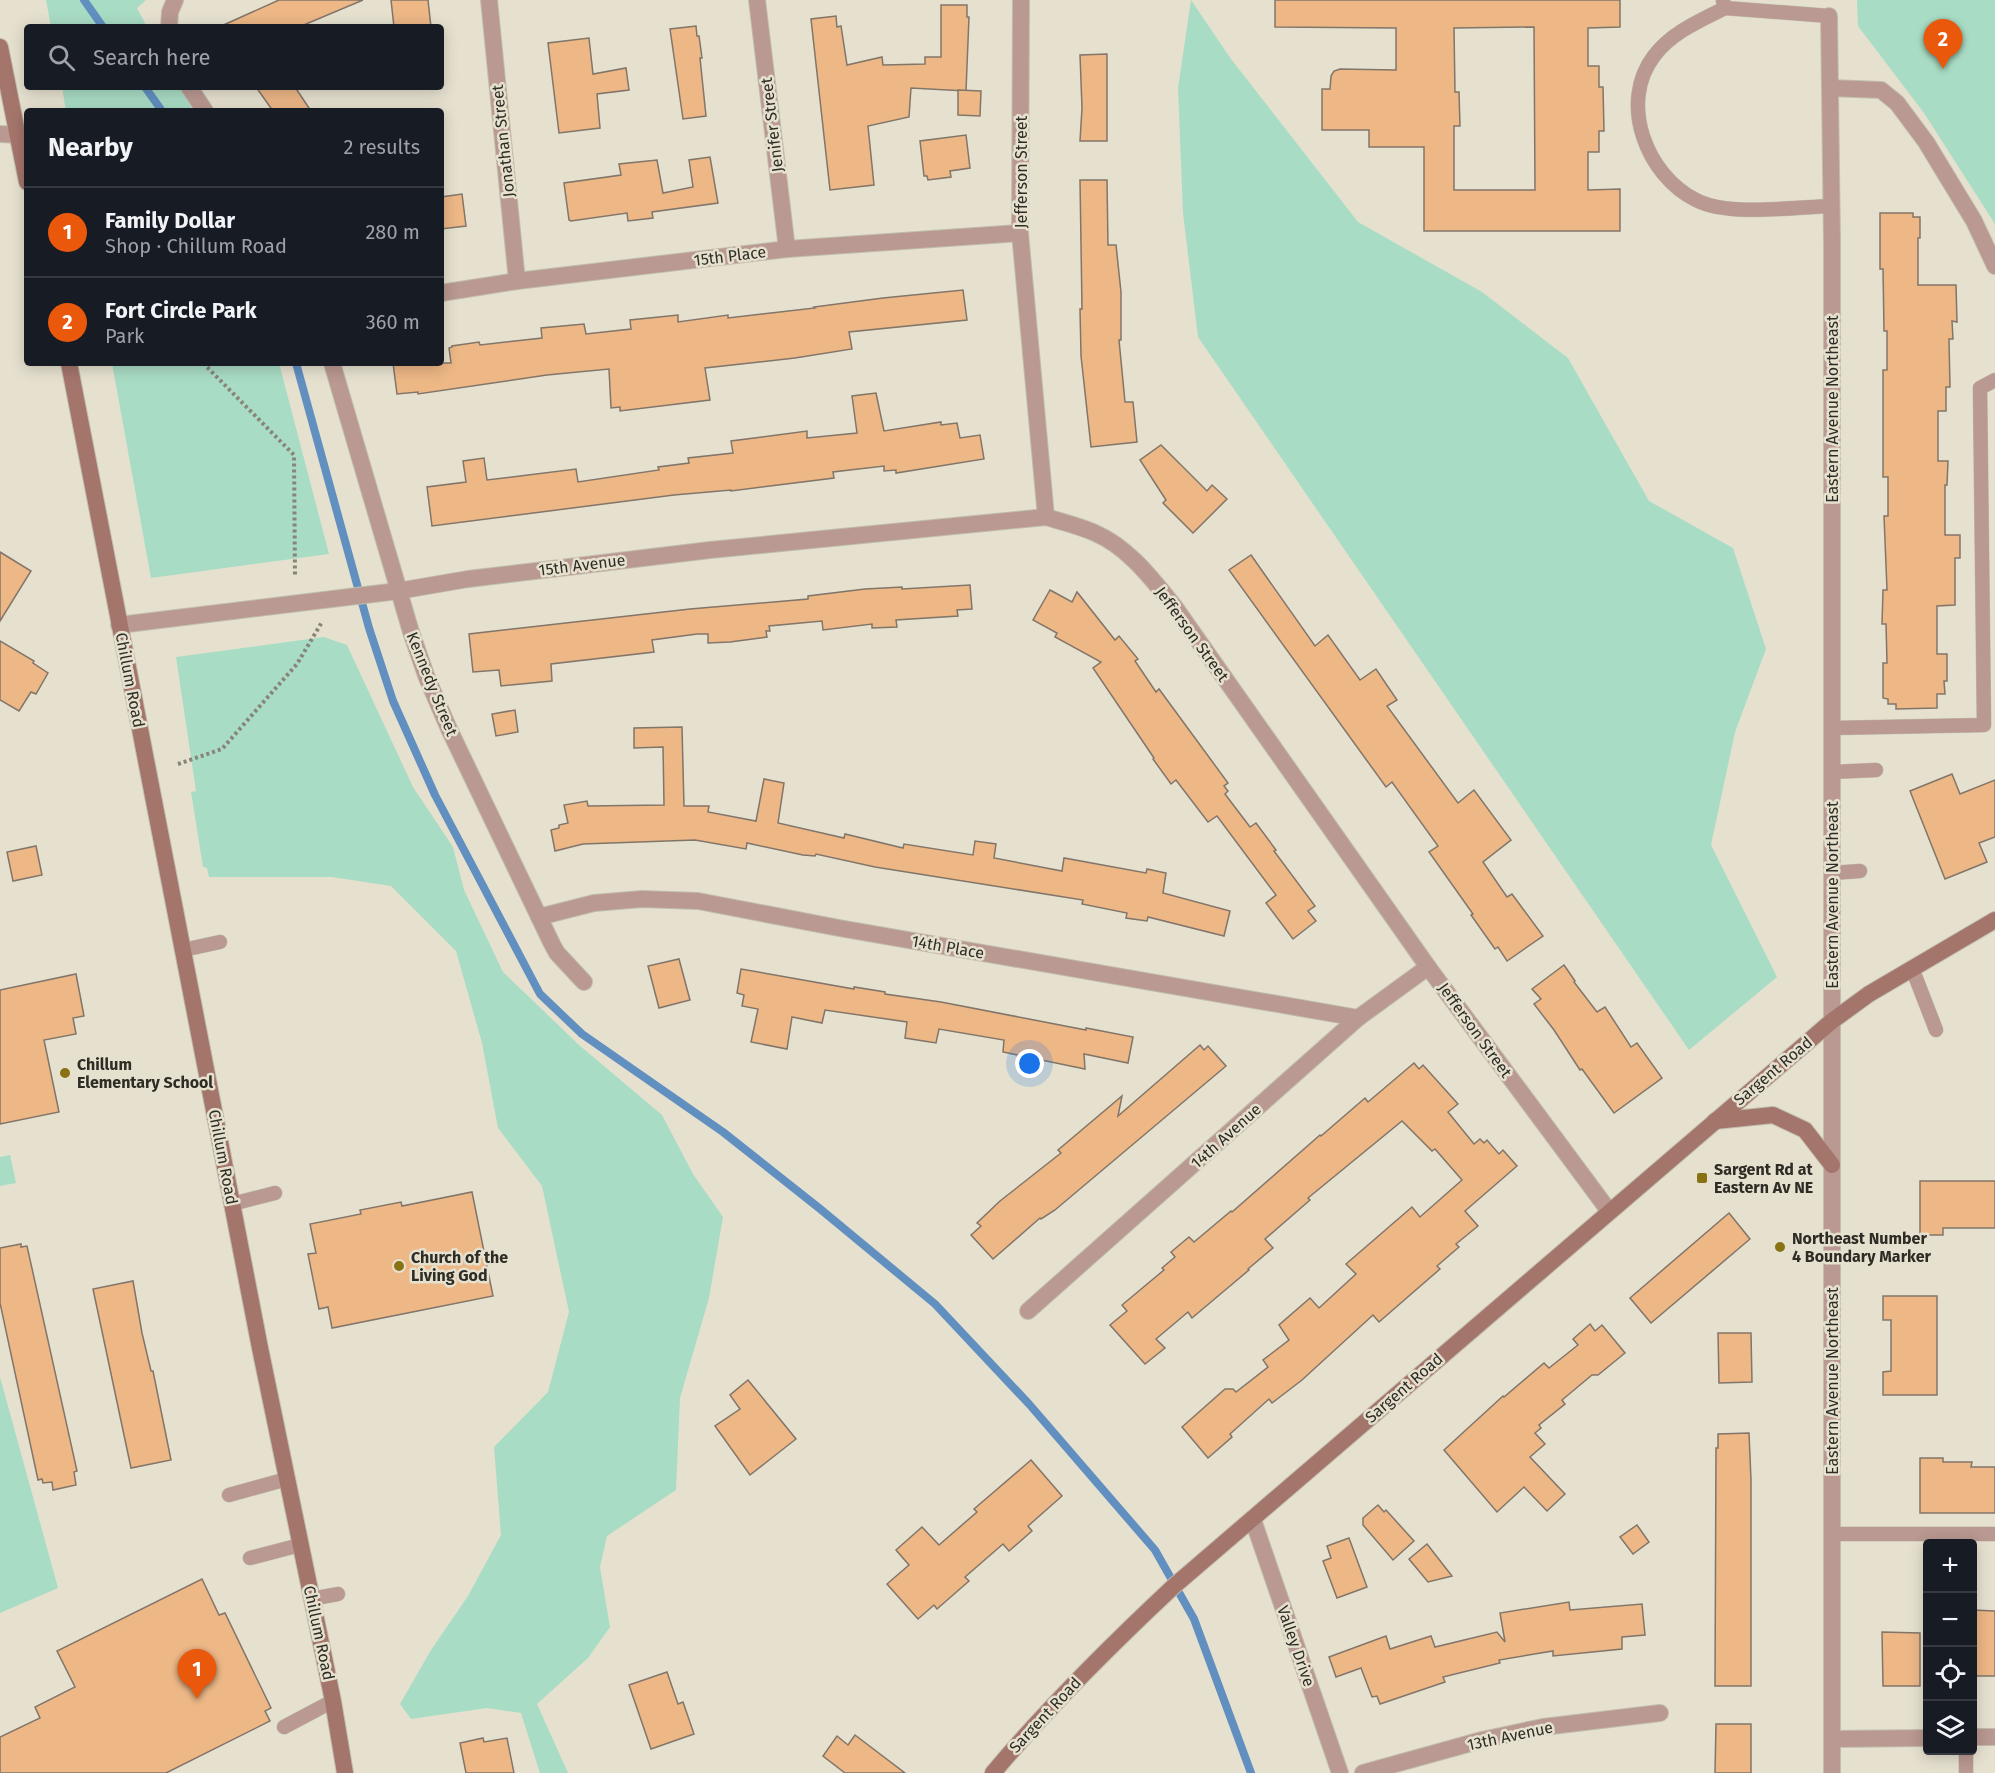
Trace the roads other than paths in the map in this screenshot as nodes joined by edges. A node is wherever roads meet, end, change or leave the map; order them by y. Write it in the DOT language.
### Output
graph roads {
  1 [pos="489,0"];
  2 [pos="757,0"];
  3 [pos="1021,0"];
  4 [pos="1724,4"];
  5 [pos="1829,16"];
  6 [pos="0,47"];
  7 [pos="1830,88"];
  8 [pos="191,90"];
  9 [pos="203,108"];
  10 [pos="0,134"];
  11 [pos="18,135"];
  12 [pos="24,166"];
  13 [pos="1832,206"];
  14 [pos="1020,233"];
  15 [pos="787,249"];
  16 [pos="1995,266"];
  17 [pos="517,281"];
  18 [pos="444,293"];
  19 [pos="70,366"];
  20 [pos="333,366"];
  21 [pos="1995,380"];
  22 [pos="1046,516"];
  23 [pos="398,591"];
  24 [pos="119,625"];
  25 [pos="1832,728"];
  26 [pos="1876,770"];
  27 [pos="1832,772"];
  28 [pos="1860,871"];
  29 [pos="1832,873"];
  30 [pos="538,917"];
  31 [pos="1995,920"];
  32 [pos="220,942"];
  33 [pos="183,950"];
  34 [pos="1428,966"];
  35 [pos="1912,968"];
  36 [pos="584,982"];
  37 [pos="1359,1017"];
  38 [pos="1832,1021"];
  39 [pos="1936,1029"];
  40 [pos="1715,1121"];
  41 [pos="1832,1164"];
  42 [pos="275,1193"];
  43 [pos="232,1204"];
  44 [pos="1609,1211"];
  45 [pos="1028,1311"];
  46 [pos="287,1479"];
  47 [pos="229,1495"];
  48 [pos="1253,1520"];
  49 [pos="1832,1534"];
  50 [pos="1995,1534"];
  51 [pos="300,1545"];
  52 [pos="250,1558"];
  53 [pos="339,1594"];
  54 [pos="312,1599"];
  55 [pos="333,1701"];
  56 [pos="1660,1713"];
  57 [pos="284,1727"];
  58 [pos="1977,1737"];
  59 [pos="1995,1737"];
  60 [pos="1923,1738"];
  61 [pos="1832,1740"];
  62 [pos="1966,1755"];
  63 [pos="345,1773"];
  64 [pos="993,1773"];
  65 [pos="1340,1773"];
  66 [pos="1363,1773"];
  67 [pos="1832,1773"];
  68 [pos="1966,1773"];
  1 -- 17 [label="street, Jonathan Street"];
  2 -- 15 [label="street, Jenifer Street"];
  3 -- 14 [label="street, Jefferson Street"];
  4 -- 5 [label="lane"];
  4 -- 13 [label="lane"];
  5 -- 7 [label="street, Eastern Avenue Northeast"];
  6 -- 11 [label="main road"];
  7 -- 13 [label="street, Eastern Avenue Northeast"];
  7 -- 16 [label="street"];
  8 -- 9 [label="street"];
  10 -- 11 [label="street"];
  11 -- 12 [label="main road"];
  13 -- 25 [label="street, Eastern Avenue Northeast"];
  14 -- 15 [label="street, 15th Place"];
  14 -- 22 [label="street, Jefferson Street"];
  15 -- 17 [label="street, 15th Place"];
  17 -- 18 [label="street, 15th Place"];
  19 -- 24 [label="main road, Chillum Road"];
  20 -- 23 [label="street, Kennedy Street"];
  21 -- 25 [label="lane"];
  22 -- 23 [label="street, 15th Avenue"];
  22 -- 34 [label="street, Jefferson Street"];
  23 -- 24 [label="street, 15th Avenue"];
  23 -- 30 [label="street, Kennedy Street"];
  24 -- 33 [label="main road, Chillum Road"];
  25 -- 27 [label="street, Eastern Avenue Northeast"];
  26 -- 27 [label="lane"];
  27 -- 29 [label="street, Eastern Avenue Northeast"];
  28 -- 29 [label="lane"];
  29 -- 38 [label="street, Eastern Avenue Northeast"];
  30 -- 36 [label="street, Kennedy Street"];
  30 -- 37 [label="street, 14th Place"];
  31 -- 35 [label="main road, Sargent Road"];
  32 -- 33 [label="lane"];
  33 -- 43 [label="main road, Chillum Road"];
  34 -- 37 [label="street, 14th Avenue"];
  34 -- 44 [label="street, Jefferson Street"];
  35 -- 38 [label="main road, Sargent Road"];
  35 -- 39 [label="lane"];
  37 -- 45 [label="street, 14th Avenue"];
  38 -- 40 [label="main road, Sargent Road"];
  38 -- 41 [label="street, Eastern Avenue Northeast"];
  40 -- 41 [label="main road"];
  40 -- 44 [label="main road, Sargent Road"];
  41 -- 49 [label="street, Eastern Avenue Northeast"];
  42 -- 43 [label="lane"];
  43 -- 46 [label="main road, Chillum Road"];
  44 -- 48 [label="main road, Sargent Road"];
  46 -- 47 [label="lane"];
  46 -- 51 [label="main road, Chillum Road"];
  48 -- 64 [label="main road, Sargent Road"];
  48 -- 65 [label="street, Valley Drive"];
  49 -- 50 [label="lane"];
  49 -- 61 [label="street, Eastern Avenue Northeast"];
  51 -- 52 [label="lane"];
  51 -- 54 [label="main road, Chillum Road"];
  53 -- 54 [label="lane"];
  54 -- 55 [label="main road, Chillum Road"];
  55 -- 57 [label="lane"];
  55 -- 63 [label="main road, Chillum Road"];
  56 -- 66 [label="street, 13th Avenue"];
  58 -- 59 [label="street"];
  60 -- 61 [label="street"];
  61 -- 67 [label="street, Eastern Avenue Northeast"];
  62 -- 68 [label="lane"];
}
